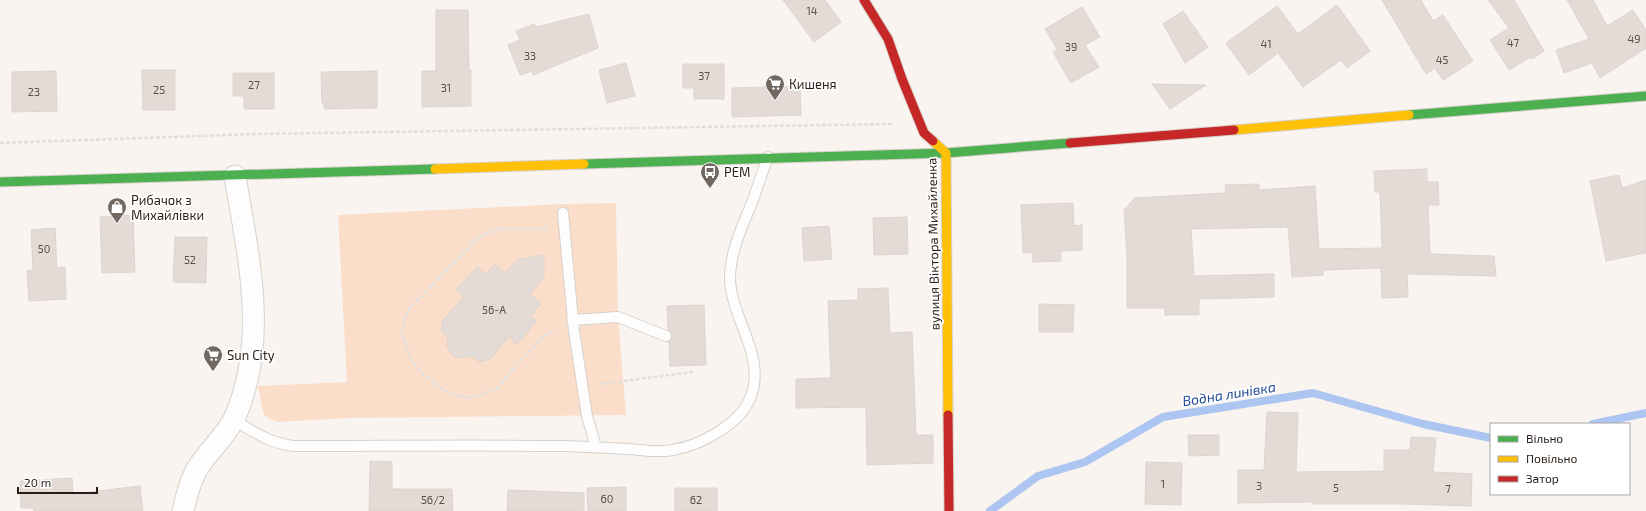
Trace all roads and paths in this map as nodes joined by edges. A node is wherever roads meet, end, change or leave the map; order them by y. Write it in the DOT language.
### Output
graph roads {
  1 [pos="864,0"];
  2 [pos="1646,96"];
  3 [pos="899,124"];
  4 [pos="0,143"];
  5 [pos="946,153"];
  6 [pos="768,157"];
  7 [pos="235,176"];
  8 [pos="0,182"];
  9 [pos="563,214"];
  10 [pos="564,229"];
  11 [pos="572,320"];
  12 [pos="574,331"];
  13 [pos="666,336"];
  14 [pos="693,372"];
  15 [pos="583,386"];
  16 [pos="234,420"];
  17 [pos="596,447"];
  18 [pos="183,511"];
  19 [pos="949,511"];
  1 -- 5 [label="street, вулиця Віктора Михайленка"];
  2 -- 5 [label="street"];
  3 -- 4 [label="path"];
  5 -- 6 [label="street"];
  5 -- 19 [label="street, вулиця Віктора Михайленка"];
  6 -- 7 [label="street"];
  6 -- 17 [label="lane"];
  7 -- 8 [label="street"];
  7 -- 16 [label="street"];
  9 -- 10 [label="lane"];
  10 -- 11 [label="lane"];
  10 -- 12 [label="path"];
  11 -- 12 [label="lane"];
  11 -- 13 [label="lane"];
  12 -- 15 [label="lane"];
  14 -- 15 [label="path"];
  15 -- 17 [label="lane"];
  16 -- 17 [label="lane"];
  16 -- 18 [label="street"];
}
